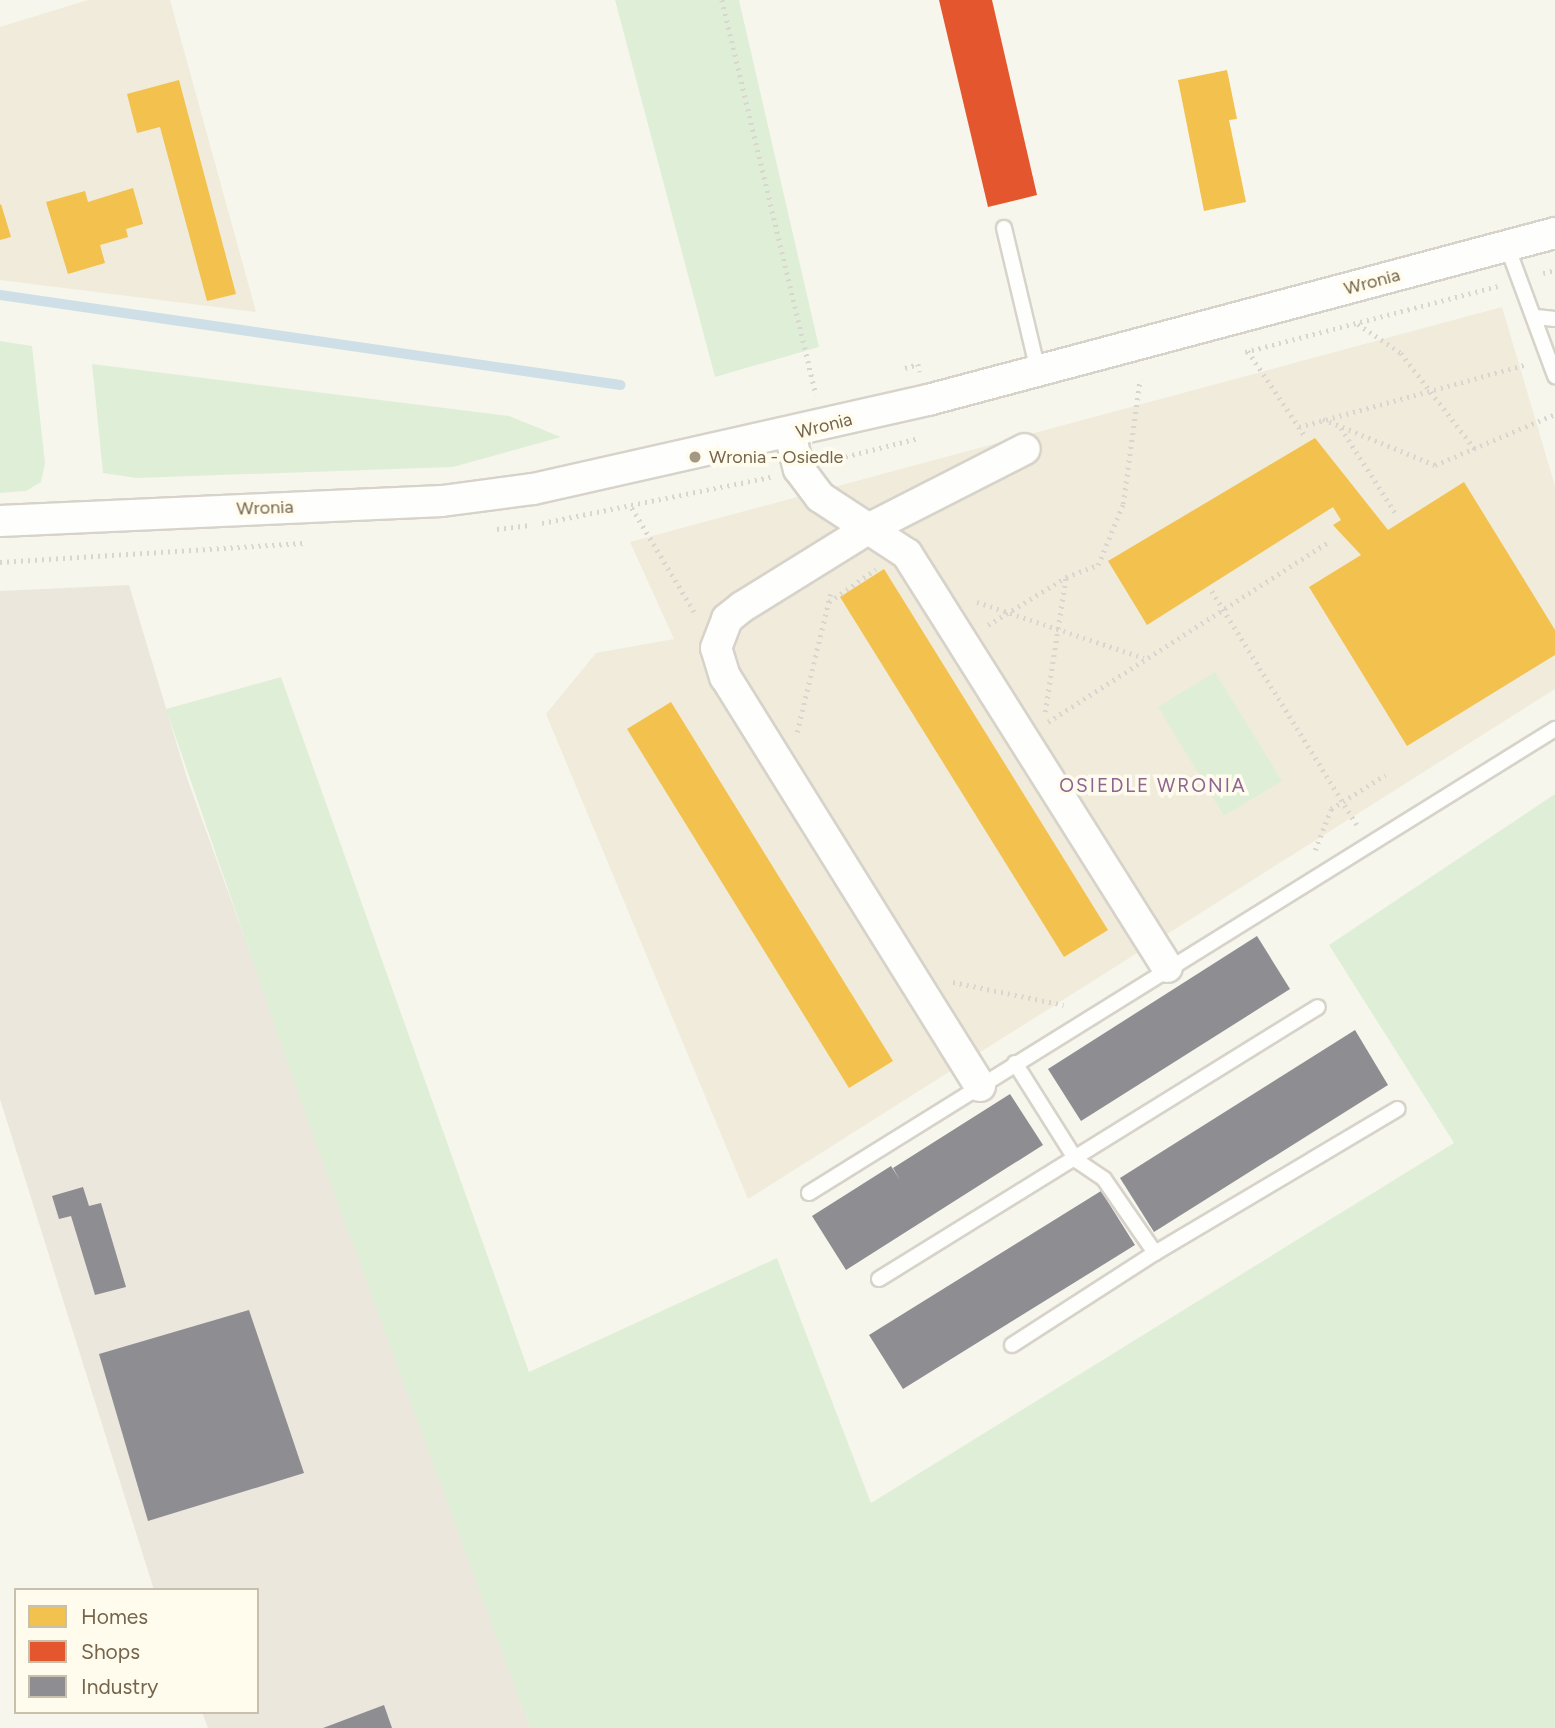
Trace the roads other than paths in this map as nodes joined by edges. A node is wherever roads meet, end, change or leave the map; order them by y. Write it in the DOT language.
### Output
graph roads {
  1 [pos="1003,228"];
  2 [pos="1555,233"];
  3 [pos="1507,246"];
  4 [pos="1536,317"];
  5 [pos="1555,319"];
  6 [pos="1038,371"];
  7 [pos="1555,376"];
  8 [pos="790,434"];
  9 [pos="1025,449"];
  10 [pos="0,521"];
  11 [pos="866,530"];
  12 [pos="1555,729"];
  13 [pos="1167,967"];
  14 [pos="1318,1007"];
  15 [pos="1015,1063"];
  16 [pos="980,1086"];
  17 [pos="1398,1109"];
  18 [pos="1076,1160"];
  19 [pos="809,1193"];
  20 [pos="1155,1253"];
  21 [pos="879,1279"];
  22 [pos="1012,1345"];
  1 -- 6 [label="lane"];
  2 -- 3 [label="street, Wronia"];
  3 -- 4 [label="lane"];
  3 -- 6 [label="street, Wronia"];
  4 -- 5 [label="lane"];
  4 -- 7 [label="lane"];
  6 -- 8 [label="street, Wronia"];
  8 -- 10 [label="street, Wronia"];
  8 -- 11 [label="street"];
  9 -- 11 [label="street"];
  11 -- 13 [label="street"];
  11 -- 16 [label="street"];
  12 -- 13 [label="lane"];
  13 -- 15 [label="lane"];
  14 -- 18 [label="lane"];
  15 -- 16 [label="lane"];
  15 -- 18 [label="lane"];
  16 -- 19 [label="lane"];
  17 -- 20 [label="lane"];
  18 -- 20 [label="lane"];
  18 -- 21 [label="lane"];
  20 -- 22 [label="lane"];
}
